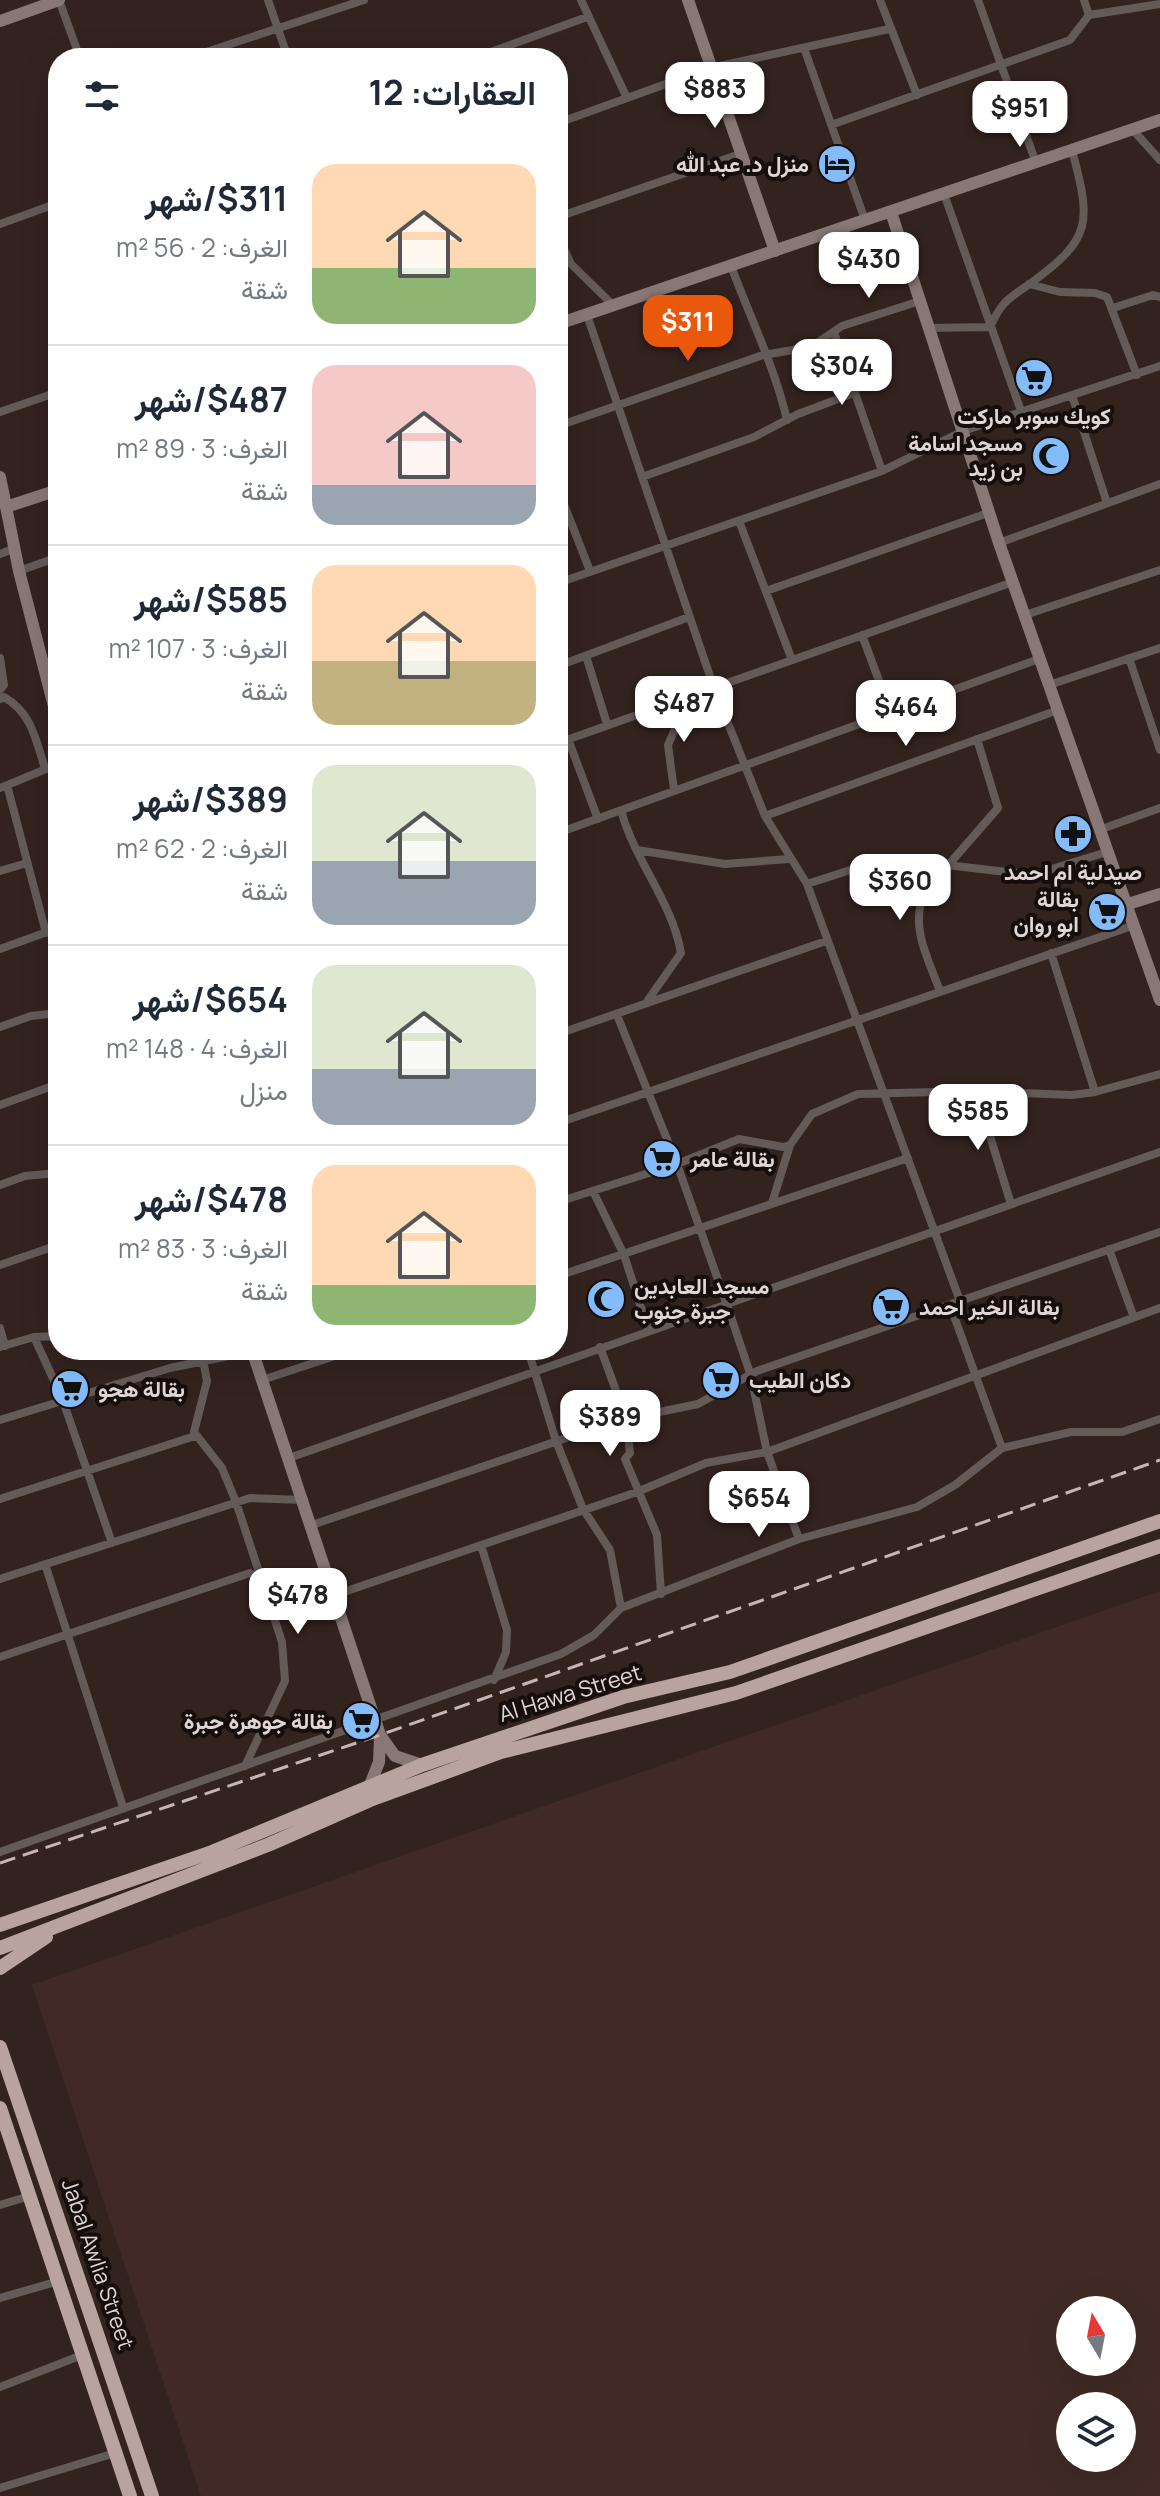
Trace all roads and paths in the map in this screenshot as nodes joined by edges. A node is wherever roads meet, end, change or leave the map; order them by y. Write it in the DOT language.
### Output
graph roads {
  1 [pos="59,0"];
  2 [pos="268,0"];
  3 [pos="364,0"];
  4 [pos="581,0"];
  5 [pos="688,0"];
  6 [pos="880,0"];
  7 [pos="978,0"];
  8 [pos="1084,0"];
  9 [pos="1160,4"];
  10 [pos="1089,15"];
  11 [pos="587,17"];
  12 [pos="0,21"];
  13 [pos="278,26"];
  14 [pos="889,29"];
  15 [pos="76,48"];
  16 [pos="218,48"];
  17 [pos="285,48"];
  18 [pos="502,48"];
  19 [pos="804,48"];
  20 [pos="1000,66"];
  21 [pos="710,68"];
  22 [pos="917,95"];
  23 [pos="627,98"];
  24 [pos="568,119"];
  25 [pos="1160,120"];
  26 [pos="831,125"];
  27 [pos="1133,130"];
  28 [pos="1072,150"];
  29 [pos="743,153"];
  30 [pos="1160,160"];
  31 [pos="1036,163"];
  32 [pos="944,194"];
  33 [pos="48,207"];
  34 [pos="891,212"];
  35 [pos="568,214"];
  36 [pos="865,220"];
  37 [pos="0,224"];
  38 [pos="775,251"];
  39 [pos="568,258"];
  40 [pos="731,266"];
  41 [pos="1029,284"];
  42 [pos="1160,297"];
  43 [pos="920,301"];
  44 [pos="614,306"];
  45 [pos="1113,308"];
  46 [pos="587,315"];
  47 [pos="568,321"];
  48 [pos="990,327"];
  49 [pos="929,328"];
  50 [pos="834,332"];
  51 [pos="763,355"];
  52 [pos="1160,366"];
  53 [pos="1137,375"];
  54 [pos="854,393"];
  55 [pos="48,395"];
  56 [pos="1072,395"];
  57 [pos="616,404"];
  58 [pos="1021,411"];
  59 [pos="0,412"];
  60 [pos="787,420"];
  61 [pos="568,422"];
  62 [pos="963,431"];
  63 [pos="882,471"];
  64 [pos="0,477"];
  65 [pos="642,477"];
  66 [pos="1160,484"];
  67 [pos="48,493"];
  68 [pos="1107,503"];
  69 [pos="6,507"];
  70 [pos="988,513"];
  71 [pos="568,516"];
  72 [pos="739,521"];
  73 [pos="999,543"];
  74 [pos="665,546"];
  75 [pos="15,548"];
  76 [pos="0,554"];
  77 [pos="48,561"];
  78 [pos="1160,570"];
  79 [pos="19,571"];
  80 [pos="590,571"];
  81 [pos="568,579"];
  82 [pos="1013,582"];
  83 [pos="766,591"];
  84 [pos="1025,615"];
  85 [pos="689,617"];
  86 [pos="862,635"];
  87 [pos="1160,648"];
  88 [pos="586,656"];
  89 [pos="0,658"];
  90 [pos="1129,658"];
  91 [pos="1039,659"];
  92 [pos="792,660"];
  93 [pos="568,662"];
  94 [pos="48,683"];
  95 [pos="1049,685"];
  96 [pos="714,688"];
  97 [pos="0,690"];
  98 [pos="689,697"];
  99 [pos="0,699"];
  100 [pos="1058,710"];
  101 [pos="891,713"];
  102 [pos="607,724"];
  103 [pos="1157,728"];
  104 [pos="568,739"];
  105 [pos="977,739"];
  106 [pos="1160,750"];
  107 [pos="744,765"];
  108 [pos="48,768"];
  109 [pos="45,769"];
  110 [pos="4,787"];
  111 [pos="674,790"];
  112 [pos="1160,808"];
  113 [pos="621,810"];
  114 [pos="765,816"];
  115 [pos="598,819"];
  116 [pos="568,830"];
  117 [pos="1099,830"];
  118 [pos="637,850"];
  119 [pos="1107,852"];
  120 [pos="789,859"];
  121 [pos="27,863"];
  122 [pos="947,865"];
  123 [pos="0,871"];
  124 [pos="807,884"];
  125 [pos="1160,894"];
  126 [pos="1128,904"];
  127 [pos="1135,925"];
  128 [pos="46,933"];
  129 [pos="826,941"];
  130 [pos="0,949"];
  131 [pos="1051,953"];
  132 [pos="940,991"];
  133 [pos="1159,992"];
  134 [pos="648,1001"];
  135 [pos="48,1014"];
  136 [pos="617,1015"];
  137 [pos="855,1018"];
  138 [pos="0,1027"];
  139 [pos="568,1031"];
  140 [pos="1160,1074"];
  141 [pos="48,1088"];
  142 [pos="882,1091"];
  143 [pos="976,1091"];
  144 [pos="1095,1092"];
  145 [pos="646,1093"];
  146 [pos="0,1105"];
  147 [pos="568,1120"];
  148 [pos="790,1145"];
  149 [pos="1160,1152"];
  150 [pos="908,1158"];
  151 [pos="677,1164"];
  152 [pos="48,1174"];
  153 [pos="0,1185"];
  154 [pos="593,1191"];
  155 [pos="568,1199"];
  156 [pos="772,1203"];
  157 [pos="1011,1204"];
  158 [pos="699,1228"];
  159 [pos="934,1230"];
  160 [pos="1160,1232"];
  161 [pos="48,1248"];
  162 [pos="1109,1249"];
  163 [pos="624,1255"];
  164 [pos="0,1265"];
  165 [pos="568,1273"];
  166 [pos="960,1301"];
  167 [pos="727,1305"];
  168 [pos="950,1305"];
  169 [pos="1160,1308"];
  170 [pos="1133,1315"];
  171 [pos="0,1328"];
  172 [pos="648,1329"];
  173 [pos="48,1336"];
  174 [pos="34,1337"];
  175 [pos="3,1346"];
  176 [pos="600,1347"];
  177 [pos="568,1359"];
  178 [pos="205,1360"];
  179 [pos="218,1360"];
  180 [pos="255,1360"];
  181 [pos="323,1360"];
  182 [pos="530,1360"];
  183 [pos="566,1360"];
  184 [pos="206,1363"];
  185 [pos="532,1373"];
  186 [pos="751,1376"];
  187 [pos="975,1376"];
  188 [pos="262,1380"];
  189 [pos="62,1398"];
  190 [pos="626,1418"];
  191 [pos="1160,1419"];
  192 [pos="0,1420"];
  193 [pos="195,1436"];
  194 [pos="556,1441"];
  195 [pos="1002,1448"];
  196 [pos="767,1452"];
  197 [pos="289,1458"];
  198 [pos="87,1471"];
  199 [pos="637,1492"];
  200 [pos="0,1499"];
  201 [pos="304,1500"];
  202 [pos="236,1502"];
  203 [pos="583,1509"];
  204 [pos="1160,1521"];
  205 [pos="312,1525"];
  206 [pos="799,1539"];
  207 [pos="112,1543"];
  208 [pos="481,1545"];
  209 [pos="1160,1546"];
  210 [pos="45,1564"];
  211 [pos="327,1572"];
  212 [pos="0,1579"];
  213 [pos="263,1582"];
  214 [pos="661,1594"];
  215 [pos="335,1595"];
  216 [pos="621,1608"];
  217 [pos="68,1633"];
  218 [pos="0,1657"];
  219 [pos="494,1680"];
  220 [pos="376,1720"];
  221 [pos="380,1735"];
  222 [pos="422,1765"];
  223 [pos="245,1766"];
  224 [pos="370,1785"];
  225 [pos="123,1807"];
  226 [pos="0,1852"];
  227 [pos="1,1924"];
  228 [pos="65,1924"];
  229 [pos="0,1948"];
  230 [pos="0,1968"];
  231 [pos="0,2047"];
  232 [pos="0,2108"];
  233 [pos="30,2196"];
  234 [pos="0,2205"];
  235 [pos="59,2281"];
  236 [pos="0,2298"];
  237 [pos="82,2355"];
  238 [pos="0,2387"];
  239 [pos="115,2453"];
  240 [pos="0,2488"];
  241 [pos="130,2496"];
  242 [pos="152,2496"];
  1 -- 12 [label="street"];
  1 -- 15 [label="street"];
  2 -- 13 [label="street"];
  3 -- 13 [label="street"];
  4 -- 11 [label="street"];
  5 -- 21 [label="street"];
  6 -- 14 [label="street"];
  7 -- 20 [label="street"];
  8 -- 10 [label="street"];
  9 -- 10 [label="street"];
  10 -- 20 [label="street"];
  11 -- 18 [label="street"];
  11 -- 23 [label="street"];
  13 -- 16 [label="street"];
  13 -- 17 [label="street"];
  14 -- 19 [label="street"];
  14 -- 22 [label="street"];
  19 -- 21 [label="street"];
  19 -- 26 [label="street"];
  20 -- 22 [label="street"];
  20 -- 31 [label="street"];
  21 -- 23 [label="street"];
  21 -- 29 [label="street"];
  22 -- 26 [label="street"];
  23 -- 24 [label="street"];
  25 -- 27 [label="street"];
  26 -- 36 [label="street"];
  27 -- 28 [label="street"];
  27 -- 30 [label="street"];
  28 -- 31 [label="street"];
  28 -- 41 [label="street"];
  29 -- 35 [label="street"];
  29 -- 38 [label="street"];
  31 -- 32 [label="street"];
  32 -- 34 [label="street"];
  32 -- 48 [label="street"];
  33 -- 37 [label="street"];
  34 -- 36 [label="street"];
  34 -- 43 [label="street"];
  36 -- 38 [label="street"];
  38 -- 40 [label="street"];
  39 -- 44 [label="street"];
  40 -- 44 [label="street"];
  40 -- 51 [label="street"];
  41 -- 45 [label="street"];
  41 -- 48 [label="street"];
  42 -- 45 [label="street"];
  43 -- 49 [label="street"];
  43 -- 50 [label="street"];
  44 -- 46 [label="street"];
  45 -- 53 [label="street"];
  46 -- 47 [label="street"];
  46 -- 57 [label="street"];
  48 -- 49 [label="street"];
  48 -- 58 [label="street"];
  49 -- 62 [label="street"];
  50 -- 51 [label="street"];
  50 -- 54 [label="street"];
  51 -- 57 [label="street"];
  51 -- 60 [label="street"];
  52 -- 53 [label="street"];
  53 -- 56 [label="street"];
  54 -- 60 [label="street"];
  54 -- 63 [label="street"];
  55 -- 59 [label="street"];
  56 -- 58 [label="street"];
  56 -- 68 [label="street"];
  57 -- 61 [label="street"];
  57 -- 65 [label="street"];
  58 -- 62 [label="street"];
  60 -- 65 [label="street"];
  62 -- 63 [label="street"];
  62 -- 70 [label="street"];
  63 -- 72 [label="street"];
  64 -- 69 [label="street"];
  65 -- 74 [label="street"];
  66 -- 68 [label="street"];
  67 -- 69 [label="street"];
  68 -- 73 [label="street"];
  69 -- 75 [label="street"];
  70 -- 73 [label="street"];
  70 -- 83 [label="street"];
  71 -- 80 [label="street"];
  72 -- 74 [label="street"];
  72 -- 83 [label="street"];
  73 -- 82 [label="street"];
  74 -- 80 [label="street"];
  74 -- 85 [label="street"];
  75 -- 76 [label="street"];
  75 -- 79 [label="street"];
  77 -- 79 [label="street"];
  78 -- 84 [label="street"];
  79 -- 94 [label="street"];
  80 -- 81 [label="street"];
  82 -- 84 [label="street"];
  82 -- 86 [label="street"];
  83 -- 92 [label="street"];
  84 -- 91 [label="street"];
  85 -- 88 [label="street"];
  85 -- 96 [label="street"];
  86 -- 92 [label="street"];
  86 -- 101 [label="street"];
  87 -- 90 [label="street"];
  88 -- 93 [label="street"];
  88 -- 102 [label="street"];
  89 -- 97 [label="street"];
  90 -- 95 [label="street"];
  90 -- 103 [label="street"];
  91 -- 95 [label="street"];
  91 -- 101 [label="street"];
  92 -- 96 [label="street"];
  95 -- 100 [label="street"];
  96 -- 98 [label="street"];
  96 -- 107 [label="street"];
  98 -- 102 [label="street"];
  98 -- 111 [label="street"];
  99 -- 109 [label="street"];
  100 -- 105 [label="street"];
  100 -- 117 [label="street"];
  101 -- 107 [label="street"];
  102 -- 104 [label="street"];
  103 -- 106 [label="street"];
  104 -- 115 [label="street"];
  105 -- 114 [label="street"];
  105 -- 122 [label="street"];
  107 -- 111 [label="street"];
  107 -- 114 [label="street"];
  108 -- 109 [label="street"];
  109 -- 110 [label="street"];
  110 -- 121 [label="street"];
  111 -- 113 [label="street"];
  112 -- 117 [label="street"];
  113 -- 115 [label="street"];
  113 -- 118 [label="street"];
  114 -- 120 [label="street"];
  115 -- 116 [label="street"];
  117 -- 119 [label="street"];
  118 -- 120 [label="street"];
  118 -- 134 [label="street"];
  119 -- 122 [label="street"];
  119 -- 126 [label="street"];
  120 -- 124 [label="street"];
  121 -- 123 [label="street"];
  121 -- 128 [label="street"];
  122 -- 124 [label="street"];
  122 -- 132 [label="street"];
  124 -- 129 [label="street"];
  125 -- 126 [label="street"];
  126 -- 127 [label="street"];
  127 -- 131 [label="street"];
  127 -- 133 [label="street"];
  128 -- 130 [label="street"];
  129 -- 134 [label="street"];
  129 -- 137 [label="street"];
  131 -- 132 [label="street"];
  131 -- 144 [label="street"];
  132 -- 137 [label="street"];
  134 -- 136 [label="street"];
  135 -- 138 [label="street"];
  136 -- 139 [label="street"];
  136 -- 145 [label="street"];
  137 -- 142 [label="street"];
  137 -- 145 [label="street"];
  140 -- 144 [label="street"];
  141 -- 146 [label="street"];
  142 -- 143 [label="street"];
  142 -- 148 [label="street"];
  142 -- 150 [label="street"];
  143 -- 144 [label="street"];
  143 -- 157 [label="street"];
  145 -- 147 [label="street"];
  145 -- 151 [label="street"];
  148 -- 151 [label="street"];
  148 -- 156 [label="street"];
  149 -- 157 [label="street"];
  150 -- 156 [label="street"];
  150 -- 159 [label="street"];
  151 -- 154 [label="street"];
  151 -- 158 [label="street"];
  152 -- 153 [label="street"];
  154 -- 155 [label="street"];
  154 -- 163 [label="street"];
  156 -- 158 [label="street"];
  157 -- 159 [label="street"];
  158 -- 163 [label="street"];
  158 -- 167 [label="street"];
  159 -- 166 [label="street"];
  159 -- 167 [label="street"];
  160 -- 162 [label="street"];
  161 -- 164 [label="street"];
  162 -- 166 [label="street"];
  162 -- 170 [label="street"];
  163 -- 165 [label="street"];
  163 -- 172 [label="street"];
  166 -- 168 [label="street"];
  167 -- 172 [label="street"];
  167 -- 186 [label="street"];
  168 -- 186 [label="street"];
  168 -- 187 [label="street"];
  169 -- 170 [label="street"];
  170 -- 187 [label="street"];
  171 -- 175 [label="street"];
  172 -- 176 [label="street"];
  173 -- 174 [label="street"];
  174 -- 175 [label="street"];
  174 -- 189 [label="street"];
  176 -- 177 [label="street"];
  176 -- 190 [label="street"];
  178 -- 184 [label="street"];
  179 -- 184 [label="street"];
  180 -- 188 [label="street"];
  181 -- 188 [label="street"];
  182 -- 185 [label="street"];
  183 -- 185 [label="street"];
  184 -- 189 [label="street"];
  184 -- 193 [label="street"];
  185 -- 194 [label="street"];
  185 -- 197 [label="street"];
  186 -- 190 [label="street"];
  186 -- 196 [label="street"];
  187 -- 195 [label="street"];
  187 -- 196 [label="street"];
  188 -- 197 [label="street"];
  189 -- 192 [label="street"];
  189 -- 198 [label="street"];
  190 -- 194 [label="street"];
  190 -- 199 [label="street"];
  191 -- 195 [label="street"];
  193 -- 198 [label="street"];
  193 -- 202 [label="street"];
  194 -- 203 [label="street"];
  194 -- 205 [label="street"];
  195 -- 206 [label="street"];
  196 -- 199 [label="street"];
  196 -- 206 [label="street"];
  197 -- 201 [label="street"];
  198 -- 200 [label="street"];
  198 -- 207 [label="street"];
  199 -- 203 [label="street"];
  199 -- 214 [label="street"];
  201 -- 202 [label="street"];
  201 -- 205 [label="street"];
  202 -- 207 [label="street"];
  202 -- 213 [label="street"];
  203 -- 208 [label="street"];
  203 -- 216 [label="street"];
  204 -- 222 [label="highway, Al Hawa Street"];
  205 -- 211 [label="street"];
  206 -- 214 [label="street"];
  207 -- 210 [label="street"];
  208 -- 215 [label="street"];
  208 -- 219 [label="street"];
  209 -- 228 [label="highway, Al Hawa Street"];
  210 -- 212 [label="street"];
  210 -- 217 [label="street"];
  211 -- 213 [label="street"];
  211 -- 215 [label="street"];
  213 -- 217 [label="street"];
  213 -- 223 [label="street"];
  214 -- 216 [label="street"];
  215 -- 220 [label="street"];
  216 -- 219 [label="street"];
  217 -- 218 [label="street"];
  217 -- 225 [label="street"];
  219 -- 220 [label="street"];
  220 -- 221 [label="street"];
  220 -- 223 [label="street"];
  221 -- 222 [label="street"];
  221 -- 224 [label="street"];
  222 -- 224 [label="highway, Al Hawa Street"];
  223 -- 225 [label="street"];
  224 -- 227 [label="highway, Al Hawa Street"];
  225 -- 226 [label="street"];
  228 -- 229 [label="highway, Al Hawa Street"];
  228 -- 230 [label="highway"];
  231 -- 242 [label="highway, Jabal Awlia Street"];
  232 -- 233 [label="highway, Jabal Awlia Street"];
  233 -- 234 [label="street"];
  233 -- 235 [label="highway, Jabal Awlia Street"];
  235 -- 236 [label="street"];
  235 -- 237 [label="highway, Jabal Awlia Street"];
  237 -- 238 [label="street"];
  237 -- 239 [label="highway, Jabal Awlia Street"];
  239 -- 240 [label="street"];
  239 -- 241 [label="highway, Jabal Awlia Street"];
}
